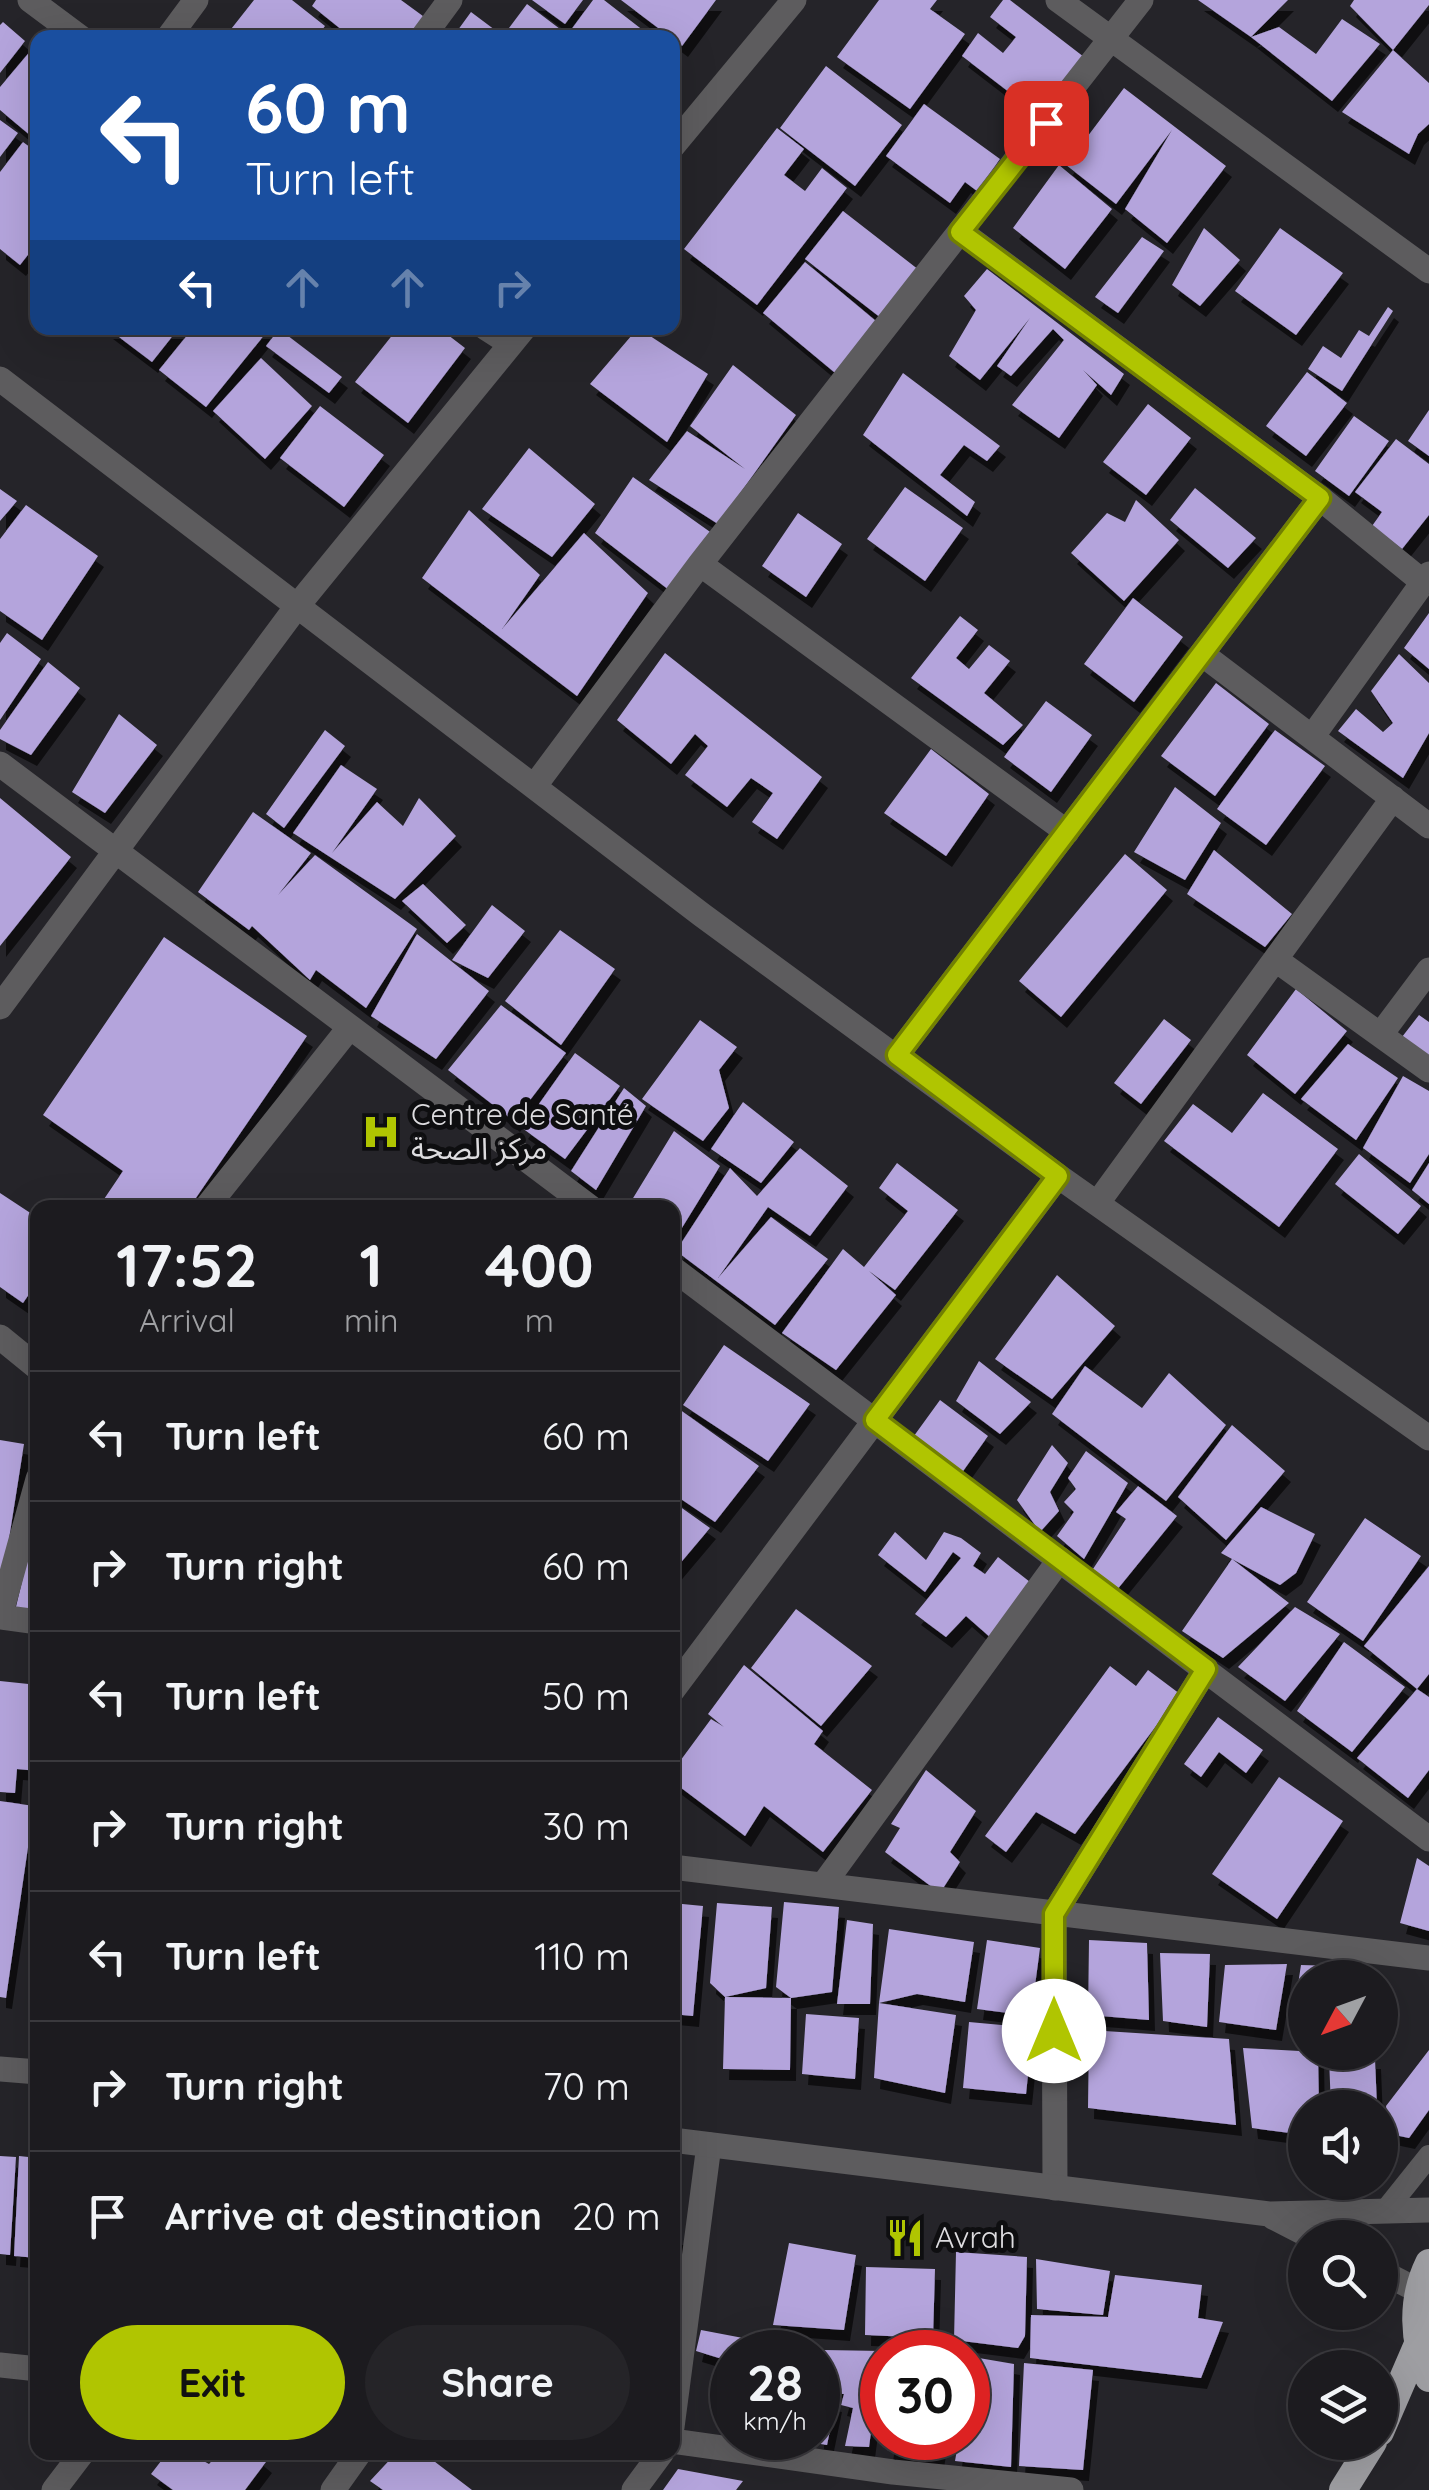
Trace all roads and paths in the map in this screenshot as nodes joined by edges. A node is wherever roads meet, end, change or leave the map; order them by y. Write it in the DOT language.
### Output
graph roads {
  1 [pos="30,0"];
  2 [pos="196,0"];
  3 [pos="450,0"];
  4 [pos="794,0"];
  5 [pos="1058,0"];
  6 [pos="1141,0"];
  7 [pos="69,30"];
  8 [pos="174,30"];
  9 [pos="428,30"];
  10 [pos="1111,42"];
  11 [pos="680,137"];
  12 [pos="960,232"];
  13 [pos="1429,270"];
  14 [pos="518,336"];
  15 [pos="0,379"];
  16 [pos="1320,498"];
  17 [pos="700,564"];
  18 [pos="1426,578"];
  19 [pos="298,605"];
  20 [pos="1202,654"];
  21 [pos="1312,737"];
  22 [pos="0,764"];
  23 [pos="536,784"];
  24 [pos="1393,798"];
  25 [pos="1429,826"];
  26 [pos="1067,832"];
  27 [pos="114,849"];
  28 [pos="1276,960"];
  29 [pos="1429,970"];
  30 [pos="0,1007"];
  31 [pos="350,1027"];
  32 [pos="1381,1034"];
  33 [pos="897,1055"];
  34 [pos="1429,1070"];
  35 [pos="1058,1176"];
  36 [pos="212,1200"];
  37 [pos="580,1200"];
  38 [pos="1099,1202"];
  39 [pos="680,1274"];
  40 [pos="0,1337"];
  41 [pos="30,1361"];
  42 [pos="875,1420"];
  43 [pos="1429,1438"];
  44 [pos="30,1508"];
  45 [pos="1060,1559"];
  46 [pos="0,1617"];
  47 [pos="30,1621"];
  48 [pos="1206,1669"];
  49 [pos="680,1680"];
  50 [pos="1429,1839"];
  51 [pos="680,1869"];
  52 [pos="823,1885"];
  53 [pos="1054,1914"];
  54 [pos="1429,1958"];
  55 [pos="0,2068"];
  56 [pos="30,2071"];
  57 [pos="680,2141"];
  58 [pos="709,2145"];
  59 [pos="1429,2156"];
  60 [pos="1055,2188"];
  61 [pos="1429,2210"];
  62 [pos="1384,2211"];
  63 [pos="1269,2214"];
  64 [pos="1288,2224"];
  65 [pos="1429,2264"];
  66 [pos="1398,2280"];
  67 [pos="1420,2290"];
  68 [pos="1418,2344"];
  69 [pos="0,2366"];
  70 [pos="680,2367"];
  71 [pos="30,2368"];
  72 [pos="1429,2378"];
  73 [pos="1398,2390"];
  74 [pos="680,2442"];
  75 [pos="77,2460"];
  76 [pos="354,2460"];
  77 [pos="656,2460"];
  78 [pos="1362,2460"];
  79 [pos="887,2481"];
  80 [pos="54,2490"];
  81 [pos="333,2490"];
  82 [pos="634,2490"];
  83 [pos="1071,2490"];
  84 [pos="1343,2490"];
  1 -- 7 [label="street"];
  2 -- 8 [label="street"];
  3 -- 9 [label="street"];
  4 -- 11 [label="street"];
  5 -- 10 [label="street"];
  6 -- 10 [label="street"];
  10 -- 12 [label="street"];
  10 -- 13 [label="street"];
  12 -- 16 [label="street"];
  12 -- 17 [label="street"];
  14 -- 19 [label="street"];
  15 -- 19 [label="street"];
  16 -- 18 [label="street"];
  16 -- 20 [label="street"];
  17 -- 23 [label="street"];
  17 -- 26 [label="street"];
  18 -- 21 [label="street"];
  19 -- 23 [label="street"];
  19 -- 27 [label="street"];
  20 -- 21 [label="street"];
  20 -- 26 [label="street"];
  21 -- 24 [label="street"];
  22 -- 27 [label="street"];
  23 -- 33 [label="street"];
  24 -- 25 [label="street"];
  24 -- 28 [label="street"];
  26 -- 33 [label="street"];
  27 -- 30 [label="street"];
  27 -- 31 [label="street"];
  28 -- 32 [label="street"];
  28 -- 38 [label="street"];
  29 -- 32 [label="street"];
  31 -- 36 [label="street"];
  31 -- 37 [label="street"];
  32 -- 34 [label="street"];
  33 -- 35 [label="street"];
  35 -- 38 [label="street"];
  35 -- 42 [label="street"];
  38 -- 43 [label="street"];
  39 -- 42 [label="street"];
  40 -- 41 [label="street"];
  42 -- 45 [label="street"];
  42 -- 49 [label="street"];
  44 -- 46 [label="street"];
  45 -- 48 [label="street"];
  45 -- 52 [label="street"];
  46 -- 47 [label="street"];
  48 -- 50 [label="street"];
  48 -- 53 [label="street"];
  51 -- 52 [label="street"];
  52 -- 53 [label="street"];
  53 -- 54 [label="street"];
  53 -- 60 [label="street"];
  55 -- 56 [label="street"];
  57 -- 58 [label="street"];
  58 -- 60 [label="street"];
  58 -- 70 [label="street"];
  59 -- 62 [label="lane"];
  60 -- 63 [label="street"];
  61 -- 62 [label="street"];
  62 -- 63 [label="street"];
  63 -- 64 [label="street"];
  65 -- 67 [label="highway"];
  66 -- 67 [label="street"];
  67 -- 68 [label="highway"];
  68 -- 72 [label="highway"];
  68 -- 73 [label="highway"];
  69 -- 71 [label="street"];
  74 -- 79 [label="street"];
  75 -- 80 [label="street"];
  76 -- 81 [label="street"];
  77 -- 82 [label="street"];
  78 -- 84 [label="highway"];
  79 -- 83 [label="street"];
}
